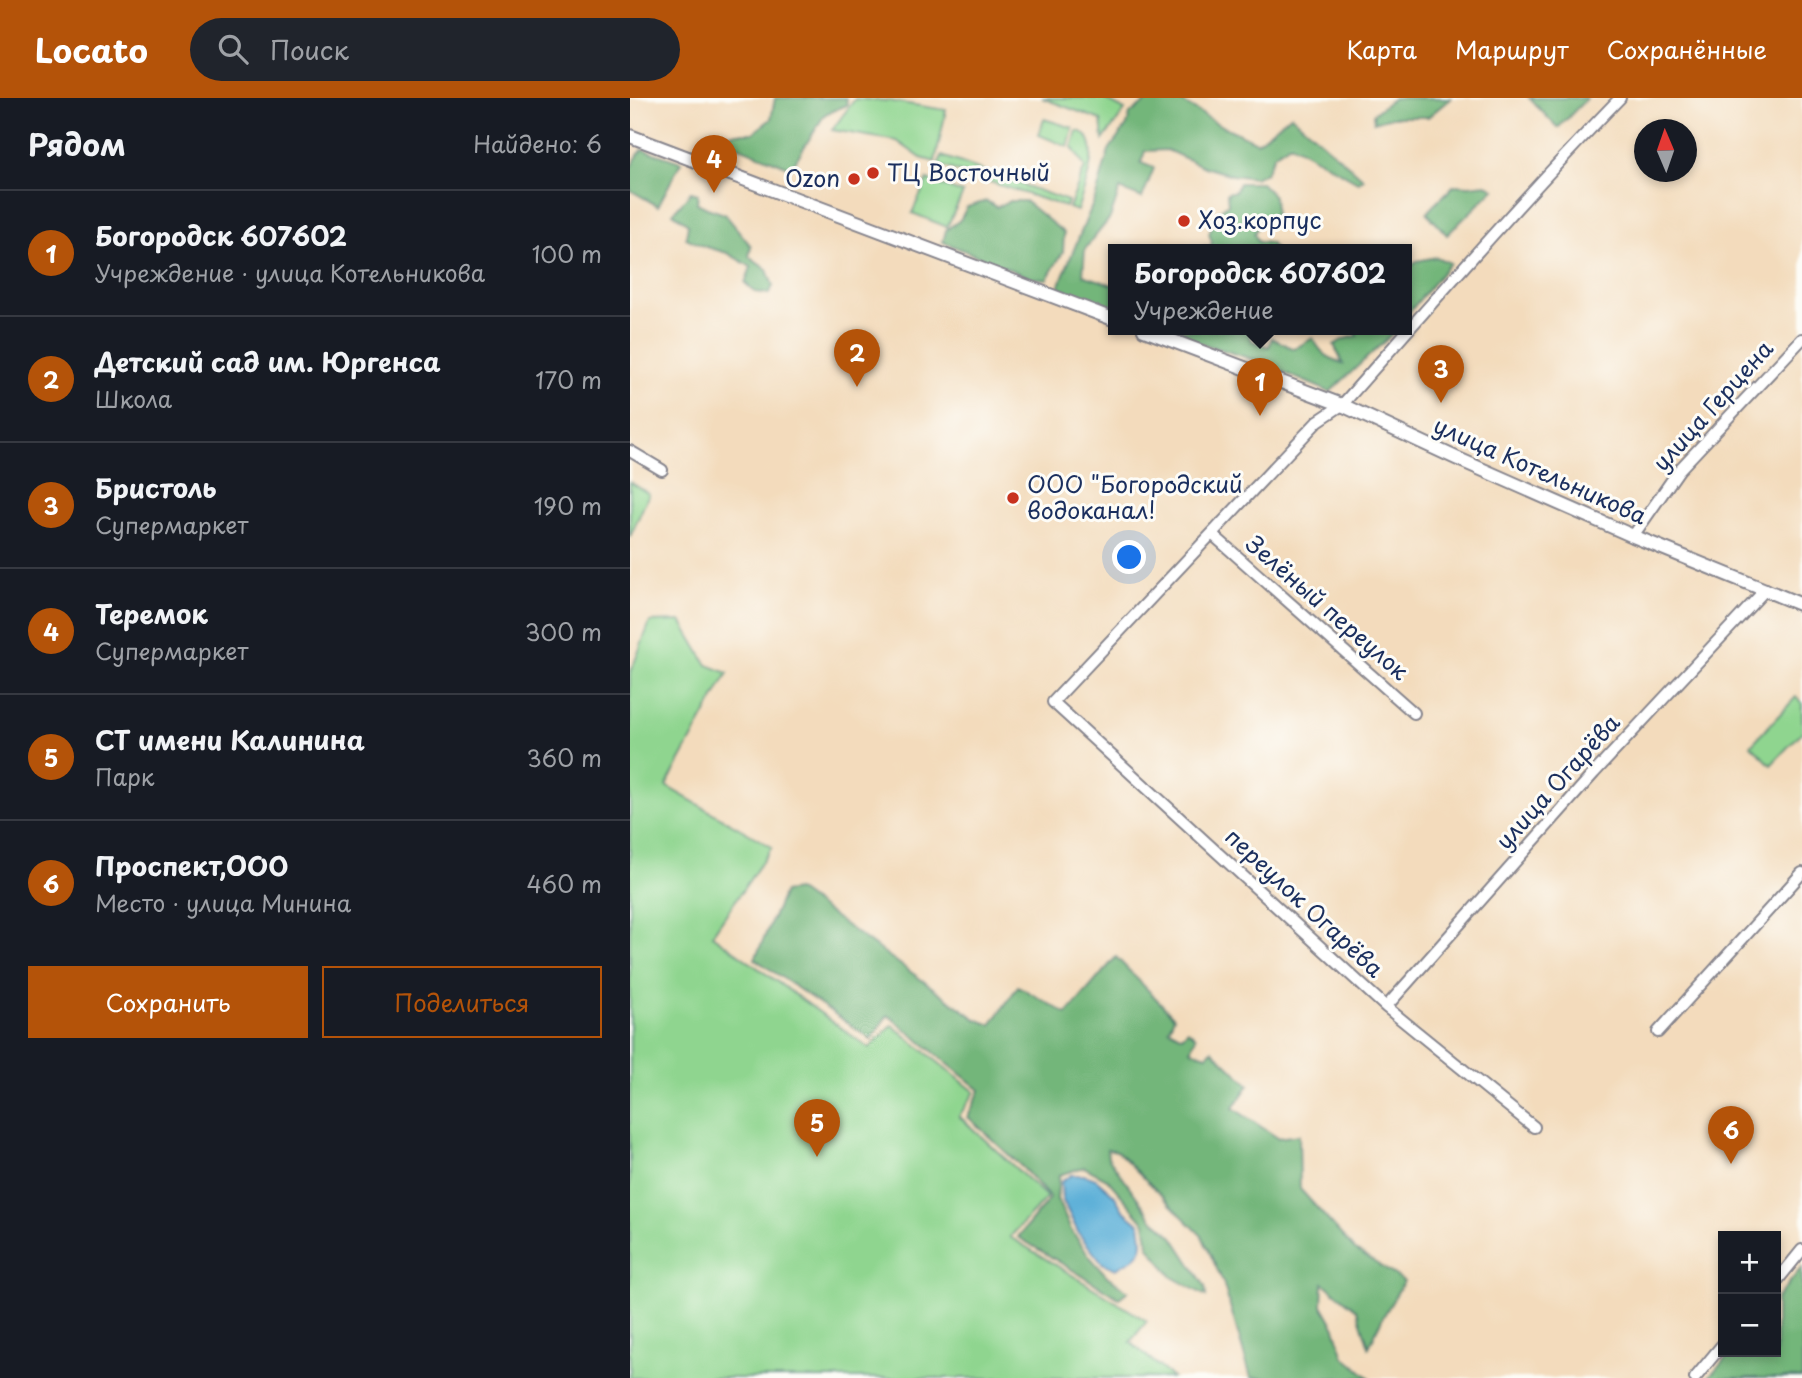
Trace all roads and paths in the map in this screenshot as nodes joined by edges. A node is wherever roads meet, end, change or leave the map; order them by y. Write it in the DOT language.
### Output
graph roads {
  1 [pos="1620,98"];
  2 [pos="630,136"];
  3 [pos="1108,317"];
  4 [pos="1412,326"];
  5 [pos="1157,335"];
  6 [pos="1404,335"];
  7 [pos="1802,339"];
  8 [pos="1342,405"];
  9 [pos="630,450"];
  10 [pos="662,470"];
  11 [pos="1212,534"];
  12 [pos="1633,536"];
  13 [pos="1766,589"];
  14 [pos="1802,605"];
  15 [pos="1414,713"];
  16 [pos="1802,873"];
  17 [pos="1386,1007"];
  18 [pos="1658,1032"];
  19 [pos="1534,1127"];
  20 [pos="1802,1250"];
  21 [pos="1781,1276"];
  22 [pos="1718,1350"];
  23 [pos="1695,1378"];
  1 -- 4 [label="street"];
  2 -- 3 [label="street"];
  5 -- 8 [label="street, улица Котельникова"];
  6 -- 8 [label="street"];
  7 -- 12 [label="street, улица Герцена"];
  8 -- 11 [label="street"];
  8 -- 12 [label="street, улица Котельникова"];
  9 -- 10 [label="street"];
  11 -- 15 [label="street, Зелёный переулок"];
  11 -- 17 [label="street, переулок Огарёва"];
  12 -- 13 [label="street, улица Котельникова"];
  13 -- 14 [label="street, улица Котельникова"];
  13 -- 17 [label="street, улица Огарёва"];
  16 -- 18 [label="street"];
  17 -- 19 [label="street, переулок Огарёва"];
  20 -- 21 [label="street"];
  22 -- 23 [label="street"];
}
